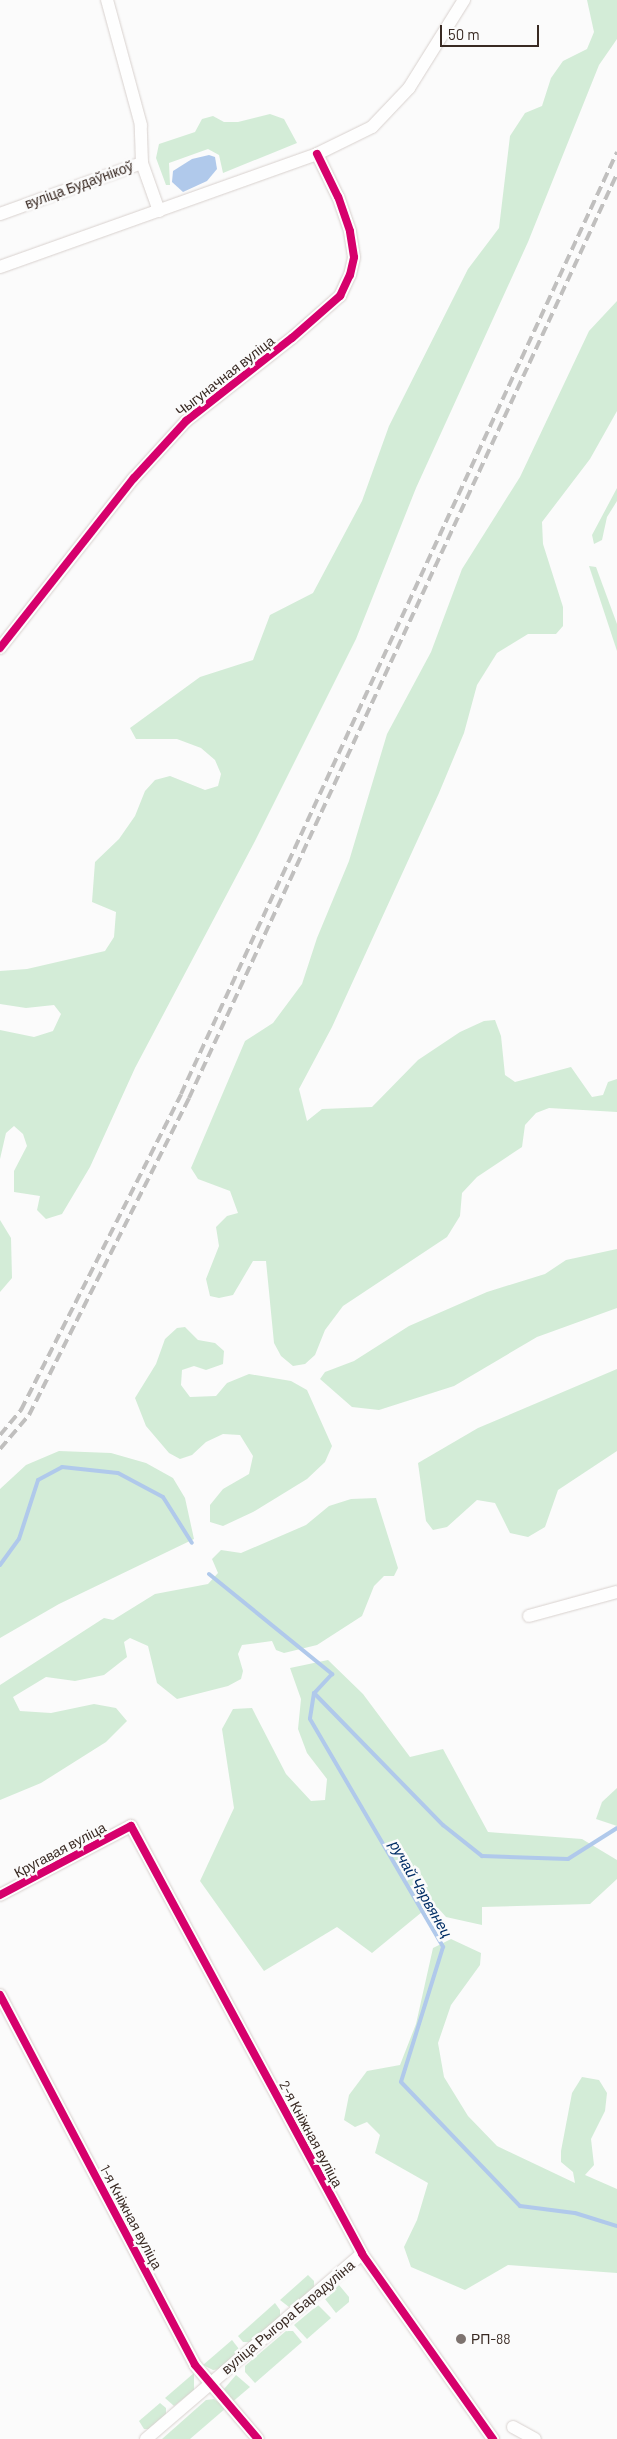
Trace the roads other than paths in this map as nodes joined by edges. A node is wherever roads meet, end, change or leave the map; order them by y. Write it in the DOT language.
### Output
graph roads {
  1 [pos="107,0"];
  2 [pos="464,0"];
  3 [pos="317,154"];
  4 [pos="142,163"];
  5 [pos="159,211"];
  6 [pos="0,214"];
  7 [pos="0,267"];
  8 [pos="0,648"];
  9 [pos="617,1592"];
  10 [pos="529,1616"];
  11 [pos="131,1826"];
  12 [pos="0,1896"];
  13 [pos="0,1995"];
  14 [pos="362,2254"];
  15 [pos="208,2384"];
  16 [pos="513,2427"];
  17 [pos="146,2439"];
  18 [pos="258,2439"];
  19 [pos="493,2439"];
  20 [pos="535,2439"];
  1 -- 4 [label="street, вуліца Будаўнікоў"];
  2 -- 3 [label="street"];
  3 -- 5 [label="street"];
  3 -- 8 [label="street, Чыгуначная вуліца"];
  4 -- 5 [label="street"];
  4 -- 6 [label="street, вуліца Будаўнікоў"];
  5 -- 7 [label="street"];
  9 -- 10 [label="street"];
  11 -- 12 [label="street, Кругавая вуліца"];
  11 -- 14 [label="street, 2-я Кніжная вуліца"];
  13 -- 15 [label="street, 1-я Кніжная вуліца"];
  14 -- 15 [label="street, вуліца Рыгора Барадуліна"];
  14 -- 19 [label="street, 2-я Кніжная вуліца"];
  15 -- 17 [label="street, вуліца Рыгора Барадуліна"];
  15 -- 18 [label="street, 1-я Кніжная вуліца"];
  16 -- 20 [label="street"];
}
